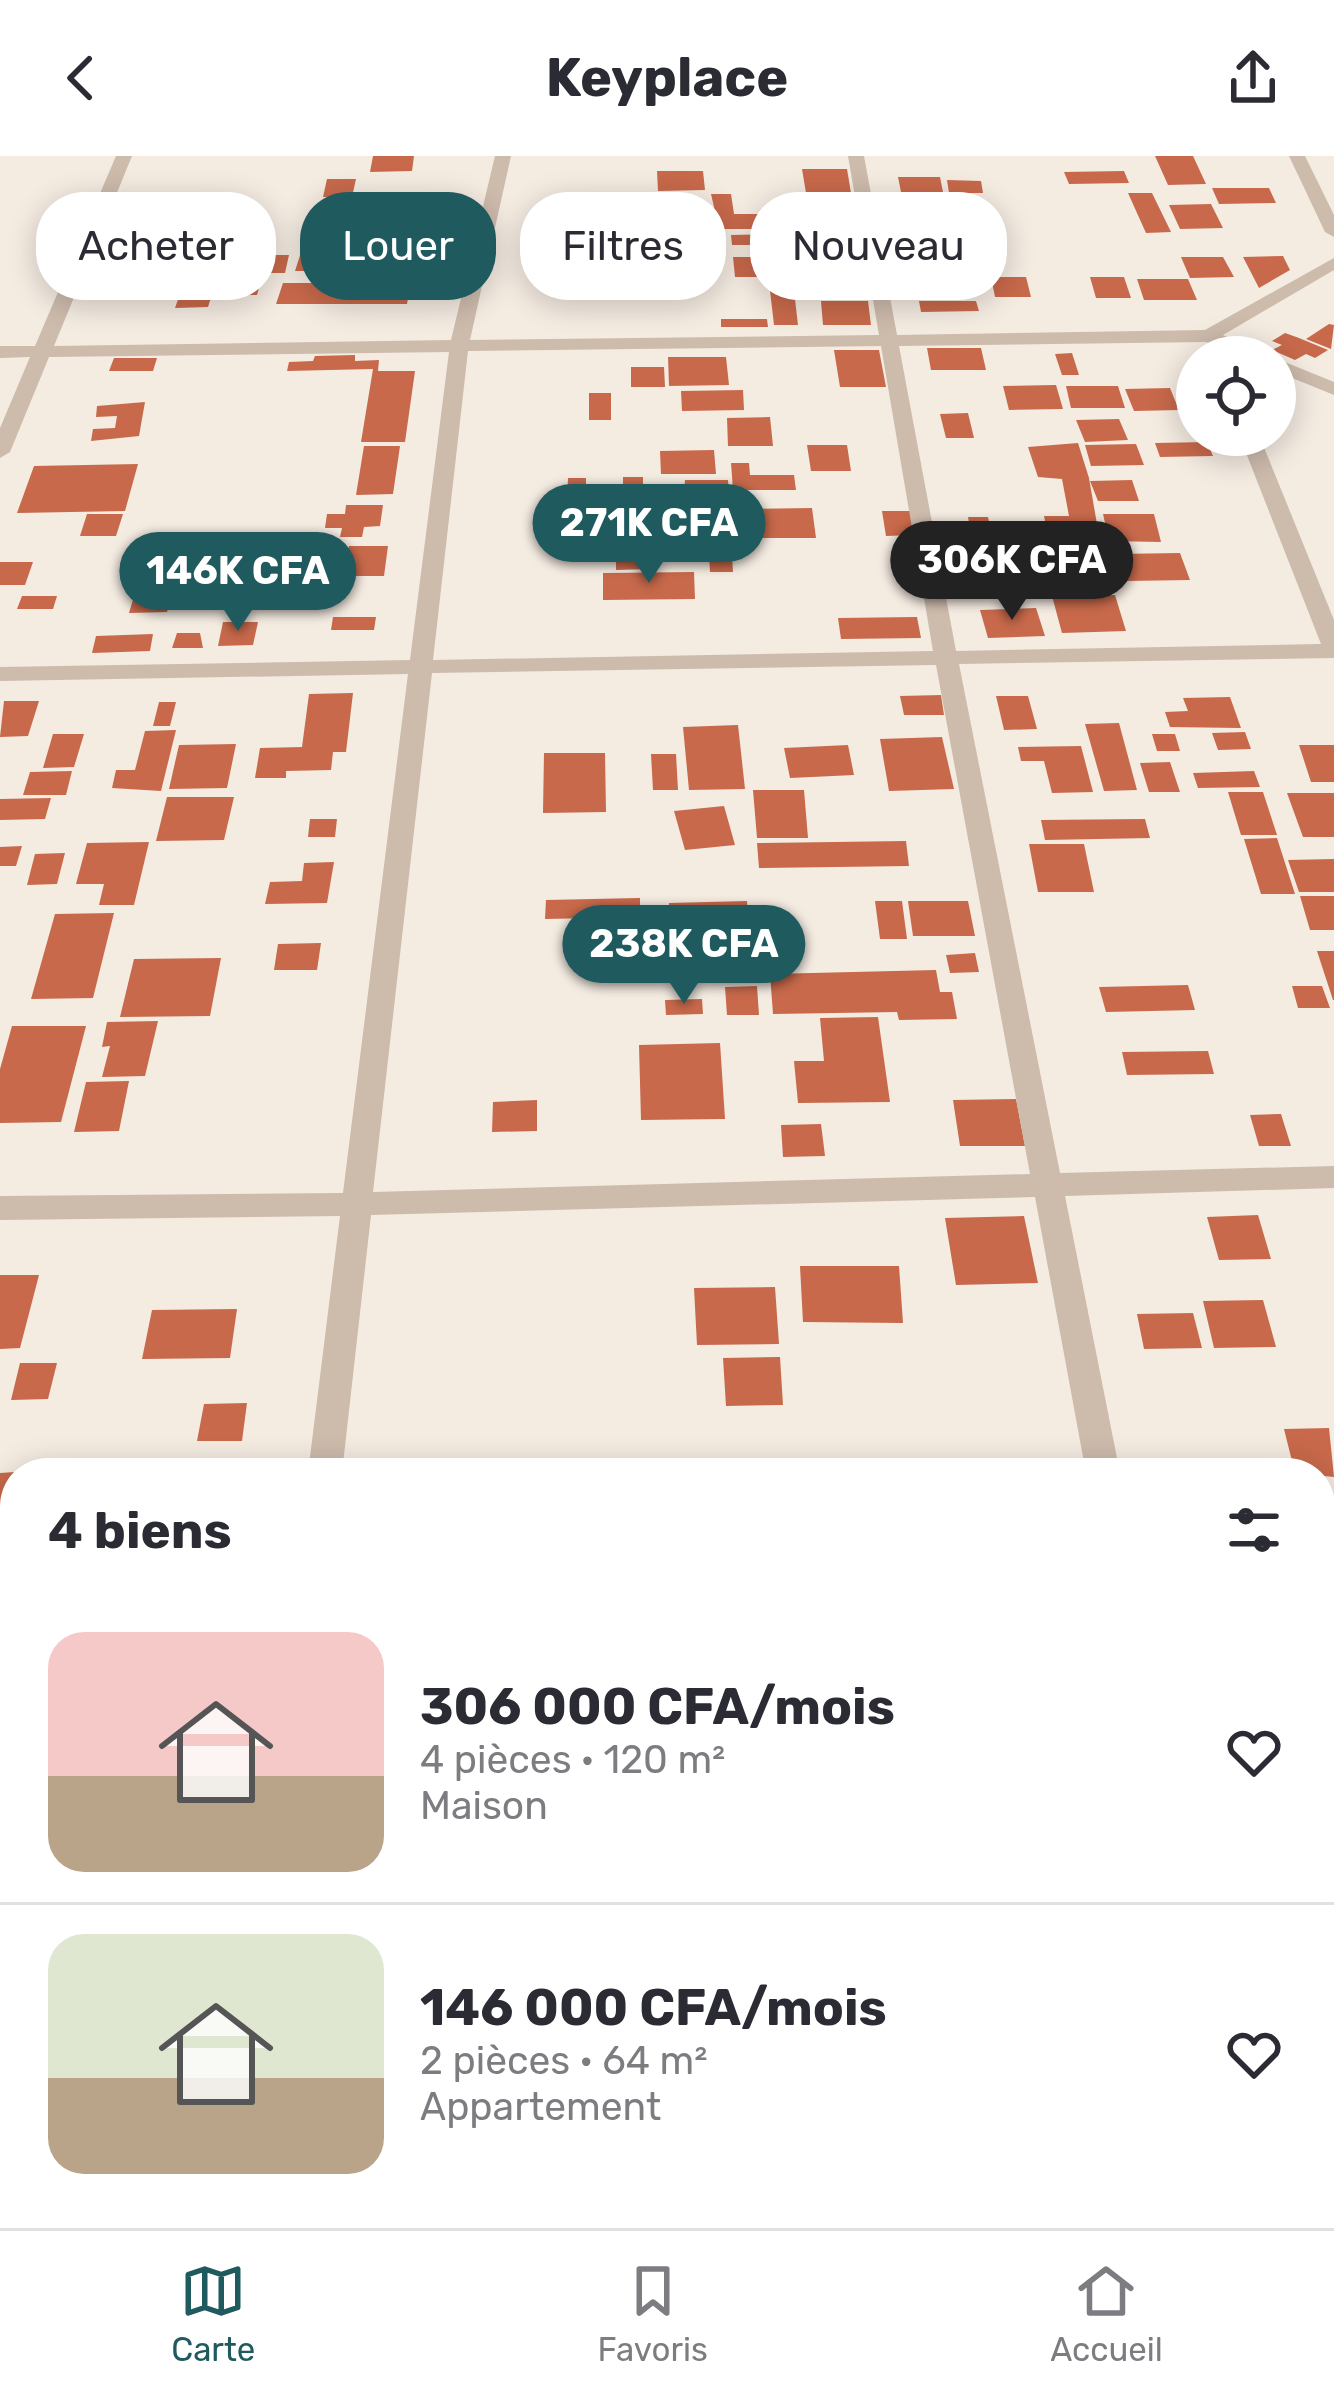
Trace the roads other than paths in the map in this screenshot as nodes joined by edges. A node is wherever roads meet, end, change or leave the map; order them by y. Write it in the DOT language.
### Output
graph roads {
  1 [pos="124,156"];
  2 [pos="503,156"];
  3 [pos="856,156"];
  4 [pos="1298,156"];
  5 [pos="1334,232"];
  6 [pos="1334,263"];
  7 [pos="1209,336"];
  8 [pos="1176,337"];
  9 [pos="890,343"];
  10 [pos="459,346"];
  11 [pos="0,352"];
  12 [pos="41,352"];
  13 [pos="1296,373"];
  14 [pos="1334,389"];
  15 [pos="0,452"];
  16 [pos="1257,456"];
  17 [pos="1334,649"];
  18 [pos="946,659"];
  19 [pos="423,668"];
  20 [pos="0,674"];
  21 [pos="1334,1177"];
  22 [pos="1049,1187"];
  23 [pos="358,1204"];
  24 [pos="0,1208"];
  25 [pos="328,1458"];
  26 [pos="1100,1458"];
  1 -- 12 [label="street"];
  2 -- 10 [label="street"];
  3 -- 9 [label="street"];
  4 -- 5 [label="street"];
  6 -- 7 [label="street"];
  8 -- 9 [label="street"];
  9 -- 10 [label="street"];
  9 -- 18 [label="street"];
  10 -- 12 [label="street"];
  10 -- 19 [label="street"];
  11 -- 12 [label="street"];
  12 -- 15 [label="street"];
  13 -- 14 [label="street"];
  16 -- 17 [label="street"];
  17 -- 18 [label="street"];
  18 -- 19 [label="street"];
  18 -- 22 [label="street"];
  19 -- 20 [label="street"];
  19 -- 23 [label="street"];
  21 -- 22 [label="street"];
  22 -- 23 [label="street"];
  22 -- 26 [label="street"];
  23 -- 24 [label="street"];
  23 -- 25 [label="street"];
}
